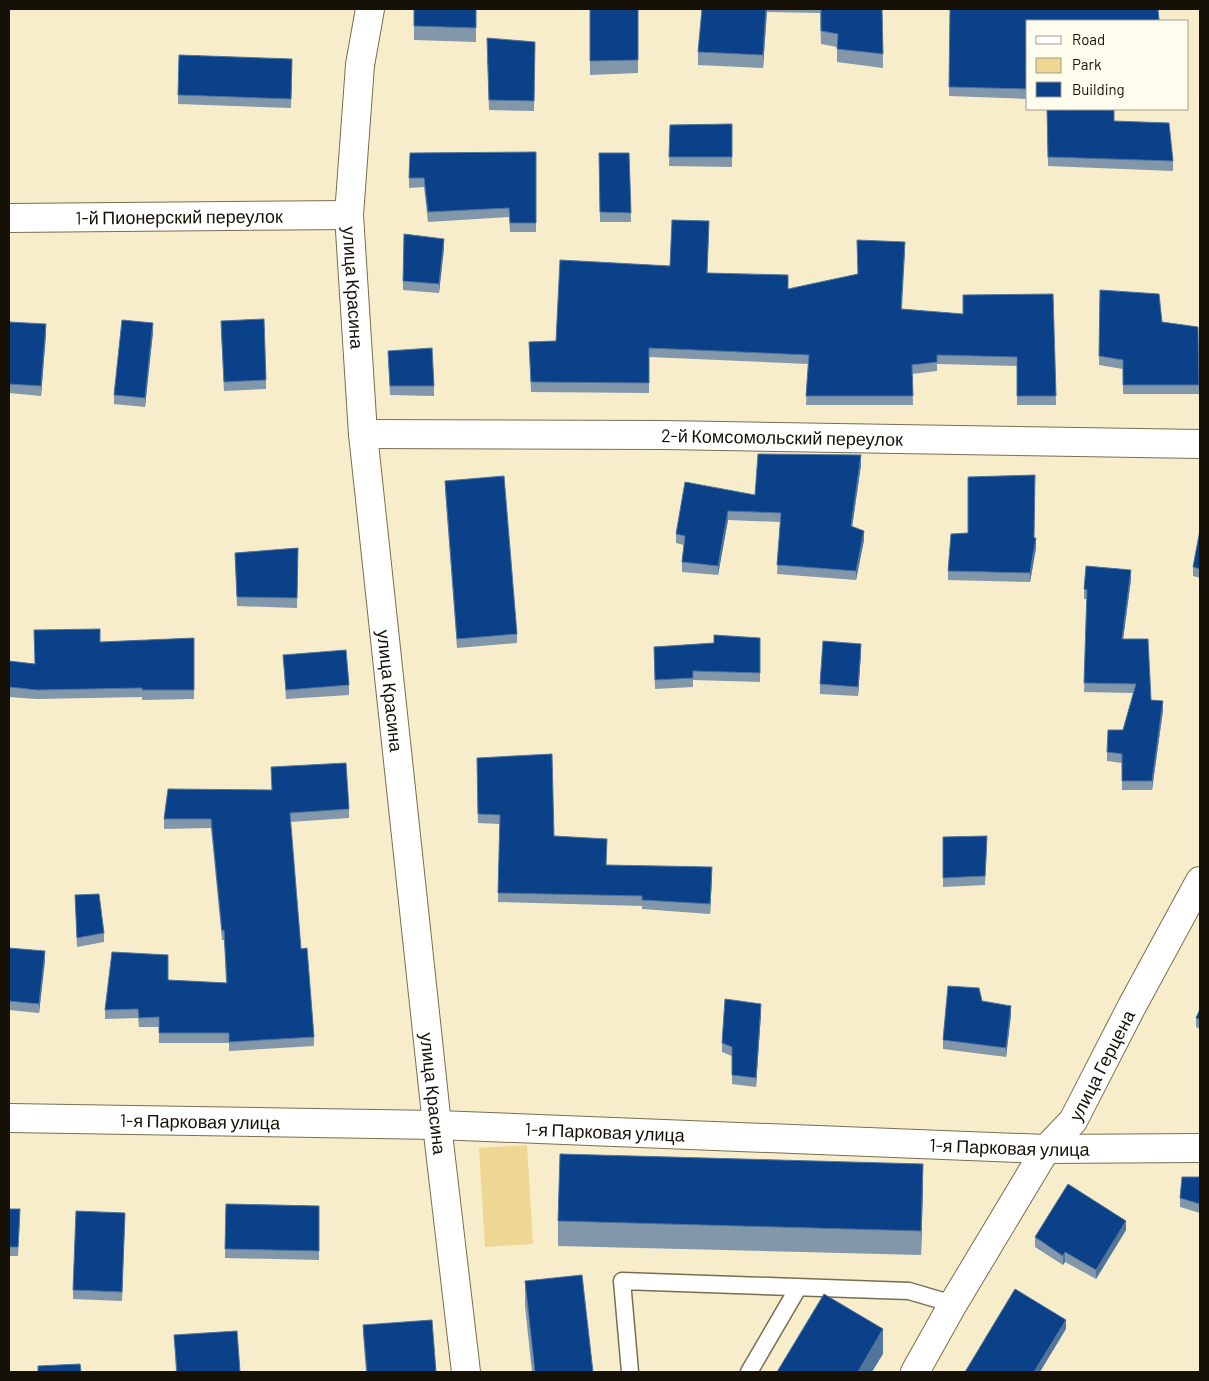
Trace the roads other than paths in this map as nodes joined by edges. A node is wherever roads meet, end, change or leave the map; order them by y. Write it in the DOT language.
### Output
graph roads {
  1 [pos="370,9"];
  2 [pos="349,215"];
  3 [pos="9,218"];
  4 [pos="363,434"];
  5 [pos="1200,444"];
  6 [pos="1200,881"];
  7 [pos="9,1118"];
  8 [pos="436,1125"];
  9 [pos="1200,1148"];
  10 [pos="1046,1149"];
  11 [pos="798,1288"];
  12 [pos="953,1304"];
  13 [pos="466,1372"];
  14 [pos="630,1372"];
  15 [pos="750,1372"];
  16 [pos="915,1372"];
  1 -- 2 [label="street, улица Красина"];
  2 -- 3 [label="street, 1-й Пионерский переулок"];
  2 -- 4 [label="street, улица Красина"];
  4 -- 5 [label="street, 2-й Комсомольский переулок"];
  4 -- 8 [label="street, улица Красина"];
  6 -- 10 [label="street, улица Герцена"];
  7 -- 8 [label="street, 1-я Парковая улица"];
  8 -- 10 [label="street, 1-я Парковая улица"];
  8 -- 13 [label="street, улица Красина"];
  9 -- 10 [label="street, 1-я Парковая улица"];
  10 -- 12 [label="street, улица Герцена"];
  11 -- 12 [label="lane"];
  11 -- 14 [label="lane"];
  11 -- 15 [label="lane"];
  12 -- 16 [label="street, улица Герцена"];
}
